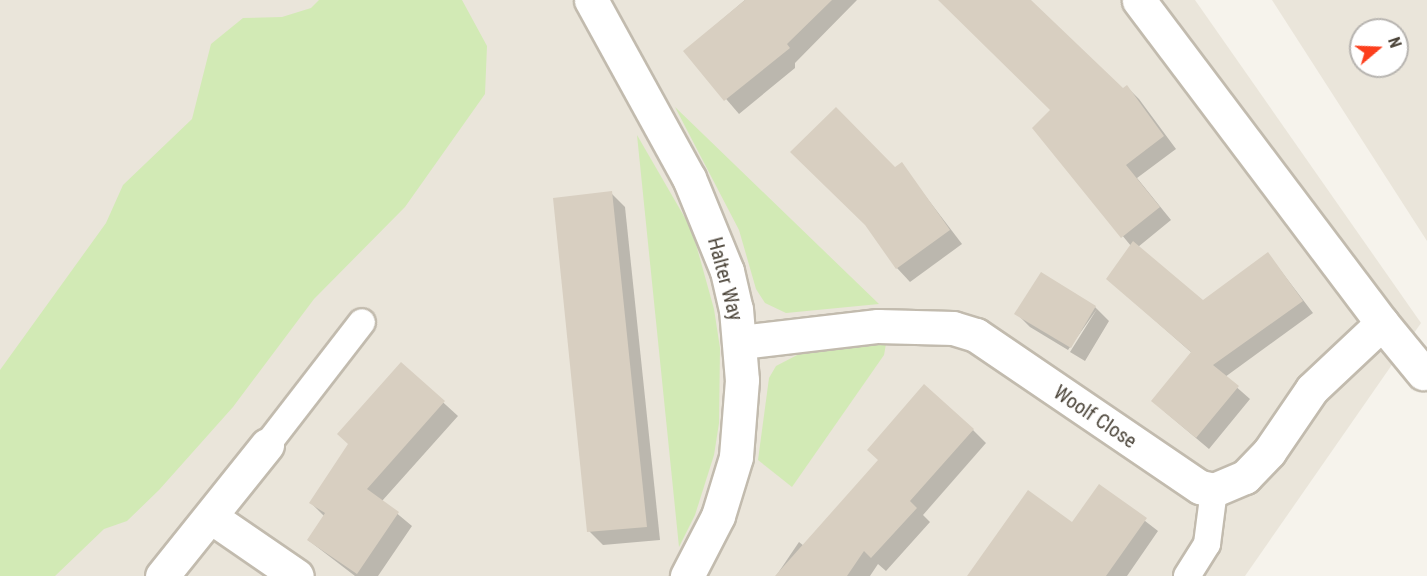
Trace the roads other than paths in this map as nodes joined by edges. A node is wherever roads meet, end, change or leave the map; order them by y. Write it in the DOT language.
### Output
graph roads {
  1 [pos="591,0"];
  2 [pos="1139,0"];
  3 [pos="362,322"];
  4 [pos="1382,323"];
  5 [pos="741,342"];
  6 [pos="1423,373"];
  7 [pos="267,445"];
  8 [pos="1214,490"];
  9 [pos="211,517"];
  10 [pos="162,576"];
  11 [pos="297,576"];
  12 [pos="687,576"];
  13 [pos="1187,576"];
  1 -- 5 [label="street, Halter Way"];
  2 -- 4 [label="street"];
  3 -- 7 [label="lane"];
  4 -- 6 [label="street"];
  4 -- 8 [label="street"];
  5 -- 8 [label="street, Woolf Close"];
  5 -- 12 [label="street, Halter Way"];
  7 -- 9 [label="street"];
  8 -- 13 [label="lane"];
  9 -- 10 [label="street"];
  9 -- 11 [label="street"];
}
